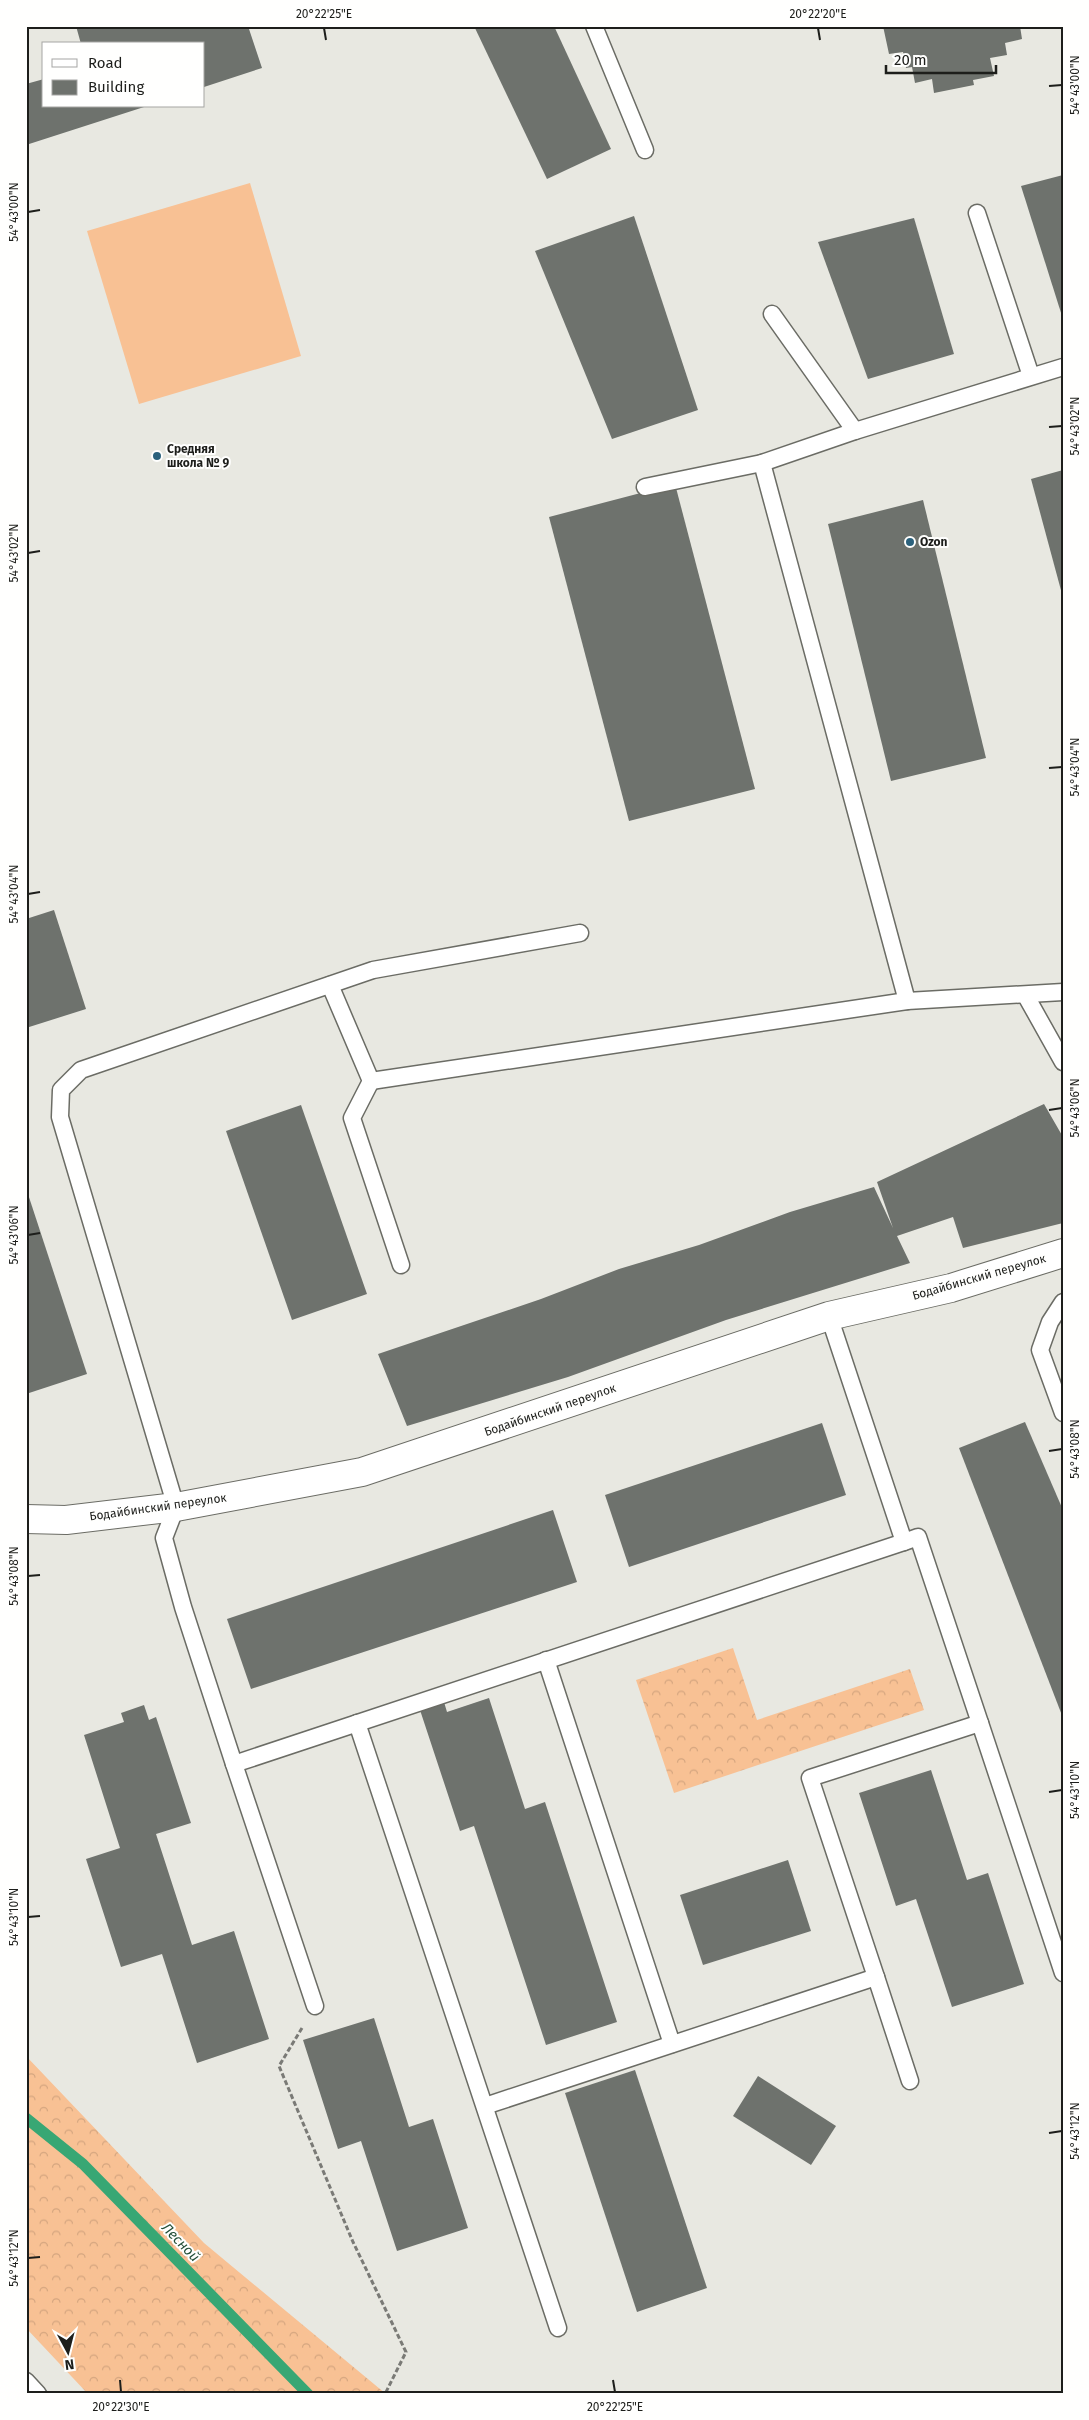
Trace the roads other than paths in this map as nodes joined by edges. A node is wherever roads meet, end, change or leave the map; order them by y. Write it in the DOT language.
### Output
graph roads {
  1 [pos="594,26"];
  2 [pos="645,150"];
  3 [pos="977,212"];
  4 [pos="772,314"];
  5 [pos="1063,367"];
  6 [pos="1031,376"];
  7 [pos="854,431"];
  8 [pos="762,463"];
  9 [pos="645,487"];
  10 [pos="580,933"];
  11 [pos="330,984"];
  12 [pos="1063,992"];
  13 [pos="1026,996"];
  14 [pos="907,1001"];
  15 [pos="1063,1062"];
  16 [pos="371,1081"];
  17 [pos="1063,1253"];
  18 [pos="401,1265"];
  19 [pos="1063,1302"];
  20 [pos="829,1316"];
  21 [pos="1063,1413"];
  22 [pos="176,1507"];
  23 [pos="26,1519"];
  24 [pos="904,1542"];
  25 [pos="546,1660"];
  26 [pos="357,1723"];
  27 [pos="980,1723"];
  28 [pos="234,1764"];
  29 [pos="1063,1973"];
  30 [pos="876,1977"];
  31 [pos="315,2006"];
  32 [pos="672,2044"];
  33 [pos="910,2081"];
  34 [pos="485,2106"];
  35 [pos="558,2328"];
  36 [pos="26,2382"];
  37 [pos="38,2394"];
  1 -- 2 [label="lane"];
  3 -- 6 [label="lane"];
  4 -- 7 [label="lane"];
  5 -- 6 [label="lane"];
  6 -- 7 [label="lane"];
  7 -- 8 [label="lane"];
  8 -- 9 [label="lane"];
  8 -- 14 [label="lane"];
  10 -- 11 [label="lane"];
  11 -- 16 [label="lane"];
  11 -- 22 [label="lane"];
  12 -- 13 [label="lane"];
  13 -- 14 [label="lane"];
  13 -- 15 [label="lane"];
  14 -- 16 [label="lane"];
  16 -- 18 [label="lane"];
  17 -- 20 [label="street, Бодайбинский переулок"];
  19 -- 21 [label="lane"];
  20 -- 22 [label="street, Бодайбинский переулок"];
  20 -- 24 [label="lane"];
  22 -- 23 [label="street, Бодайбинский переулок"];
  22 -- 28 [label="lane"];
  24 -- 25 [label="lane"];
  24 -- 27 [label="lane"];
  25 -- 26 [label="lane"];
  25 -- 32 [label="lane"];
  26 -- 28 [label="lane"];
  26 -- 34 [label="lane"];
  27 -- 29 [label="lane"];
  27 -- 30 [label="lane"];
  28 -- 31 [label="lane"];
  30 -- 32 [label="lane"];
  30 -- 33 [label="lane"];
  32 -- 34 [label="lane"];
  34 -- 35 [label="lane"];
  36 -- 37 [label="lane"];
}
